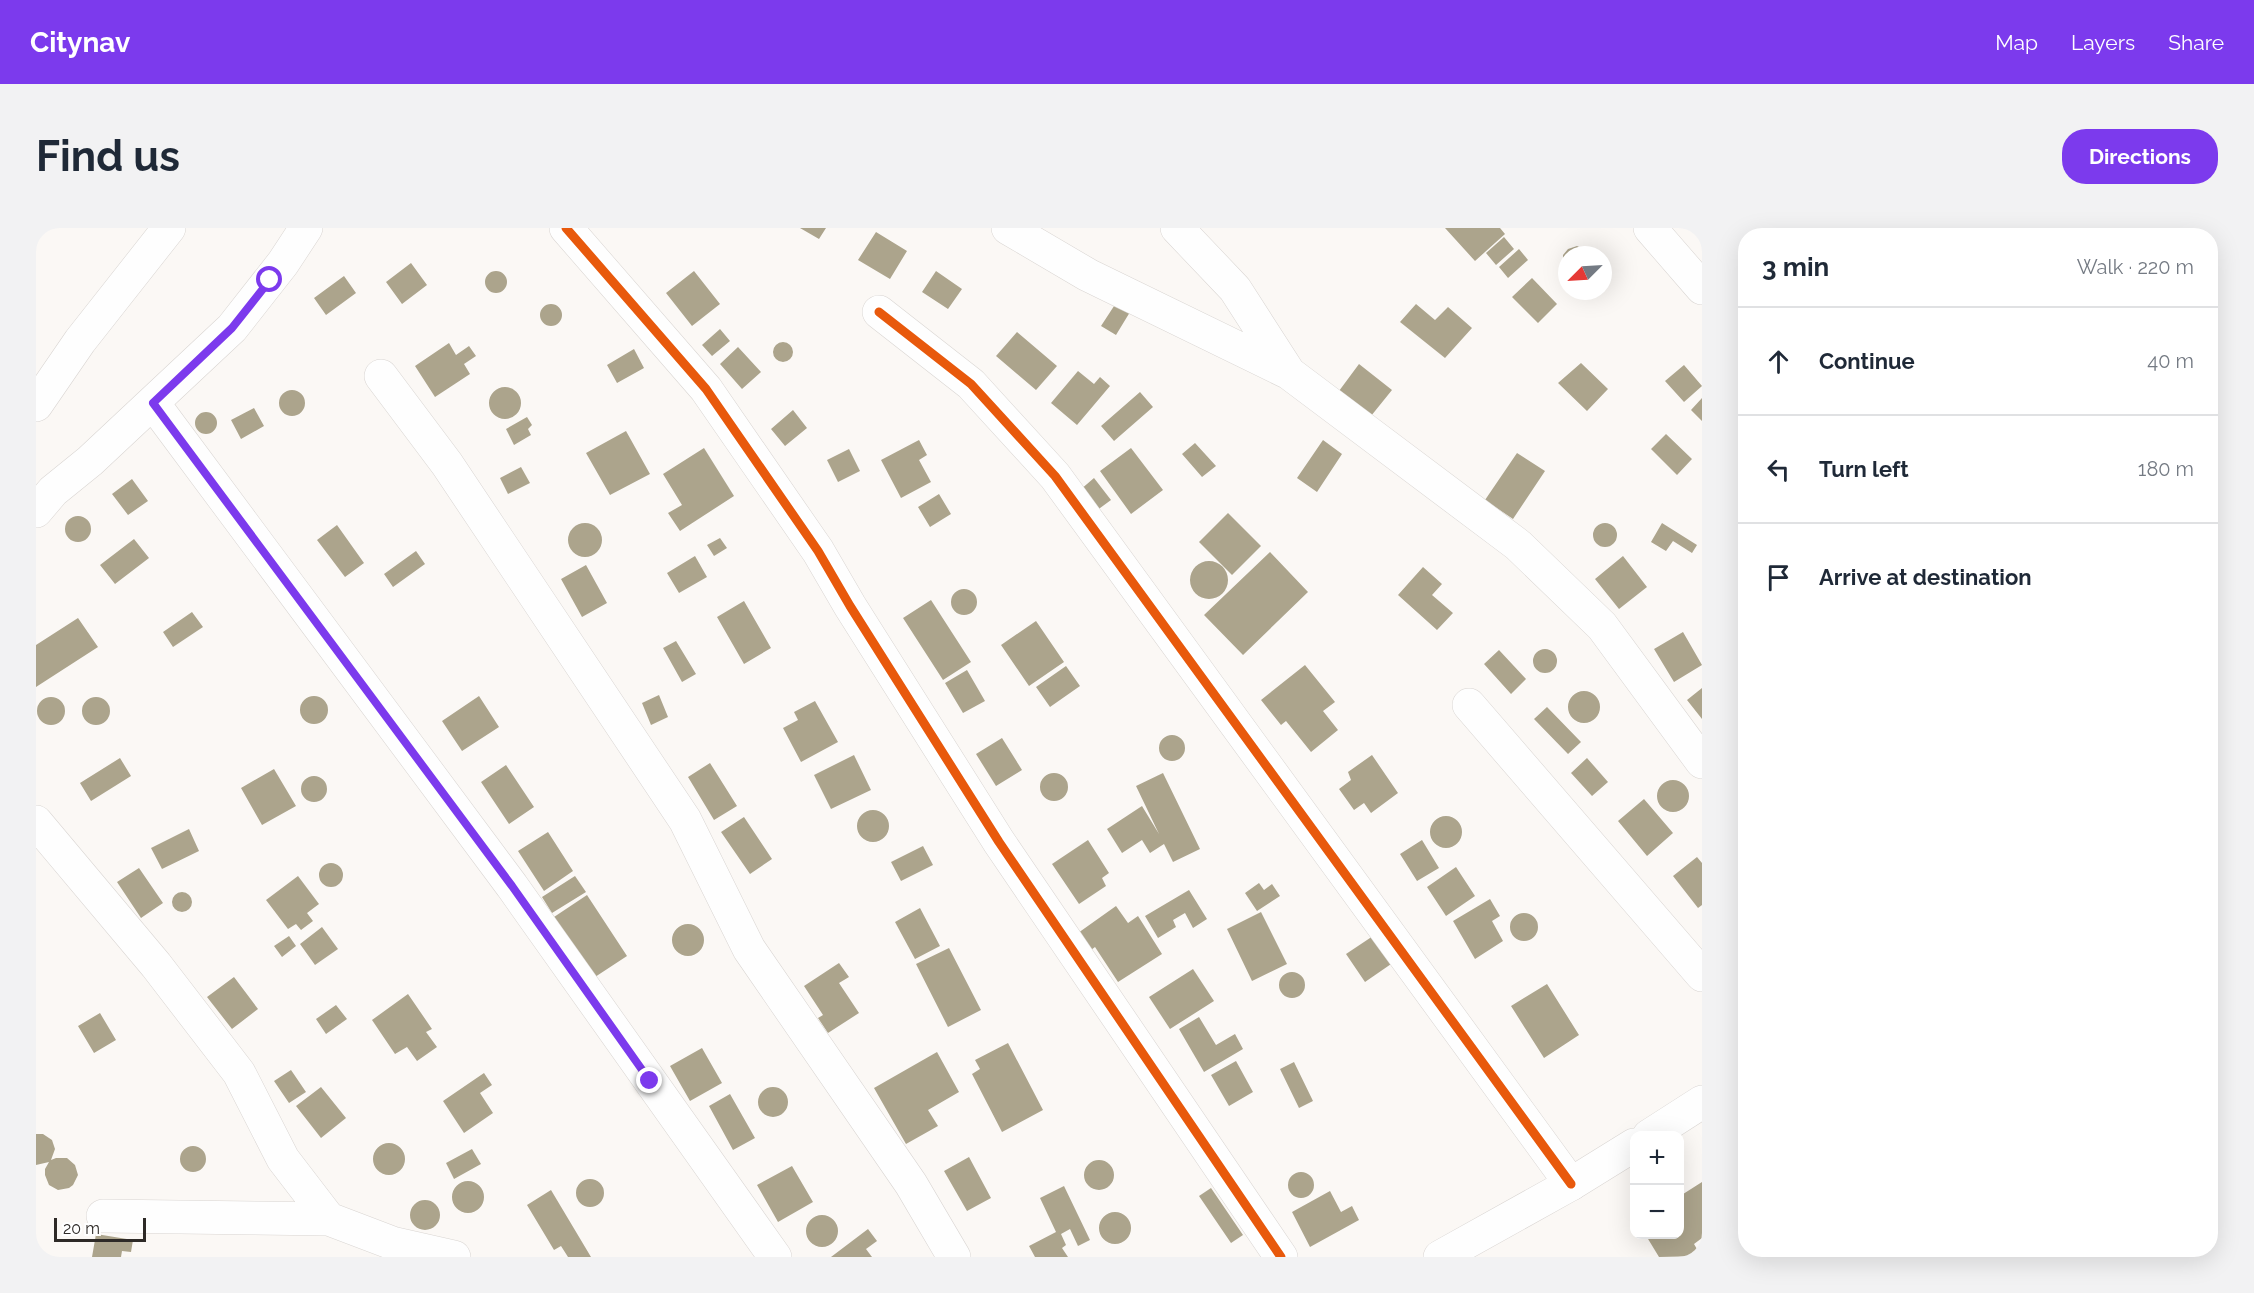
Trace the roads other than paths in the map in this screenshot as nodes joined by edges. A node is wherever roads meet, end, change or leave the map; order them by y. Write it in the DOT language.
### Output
graph roads {
  1 [pos="169,228"];
  2 [pos="306,228"];
  3 [pos="567,228"];
  4 [pos="1008,228"];
  5 [pos="1177,228"];
  6 [pos="1650,228"];
  7 [pos="1702,288"];
  8 [pos="879,312"];
  9 [pos="1289,373"];
  10 [pos="381,376"];
  11 [pos="153,403"];
  12 [pos="36,405"];
  13 [pos="36,512"];
  14 [pos="1469,705"];
  15 [pos="1702,762"];
  16 [pos="36,822"];
  17 [pos="1702,975"];
  18 [pos="1702,1102"];
  19 [pos="1657,1131"];
  20 [pos="1630,1148"];
  21 [pos="1572,1184"];
  22 [pos="103,1216"];
  23 [pos="330,1219"];
  24 [pos="454,1257"];
  25 [pos="775,1257"];
  26 [pos="954,1257"];
  27 [pos="1281,1257"];
  28 [pos="1440,1257"];
  1 -- 12 [label="street"];
  2 -- 11 [label="street"];
  3 -- 27 [label="street"];
  4 -- 9 [label="street"];
  5 -- 9 [label="street"];
  6 -- 7 [label="street"];
  8 -- 21 [label="street"];
  9 -- 15 [label="street"];
  10 -- 26 [label="street"];
  11 -- 13 [label="street"];
  11 -- 25 [label="street"];
  14 -- 17 [label="street"];
  16 -- 23 [label="street"];
  18 -- 19 [label="street"];
  20 -- 21 [label="street"];
  21 -- 28 [label="street"];
  22 -- 23 [label="street"];
  23 -- 24 [label="street"];
}
